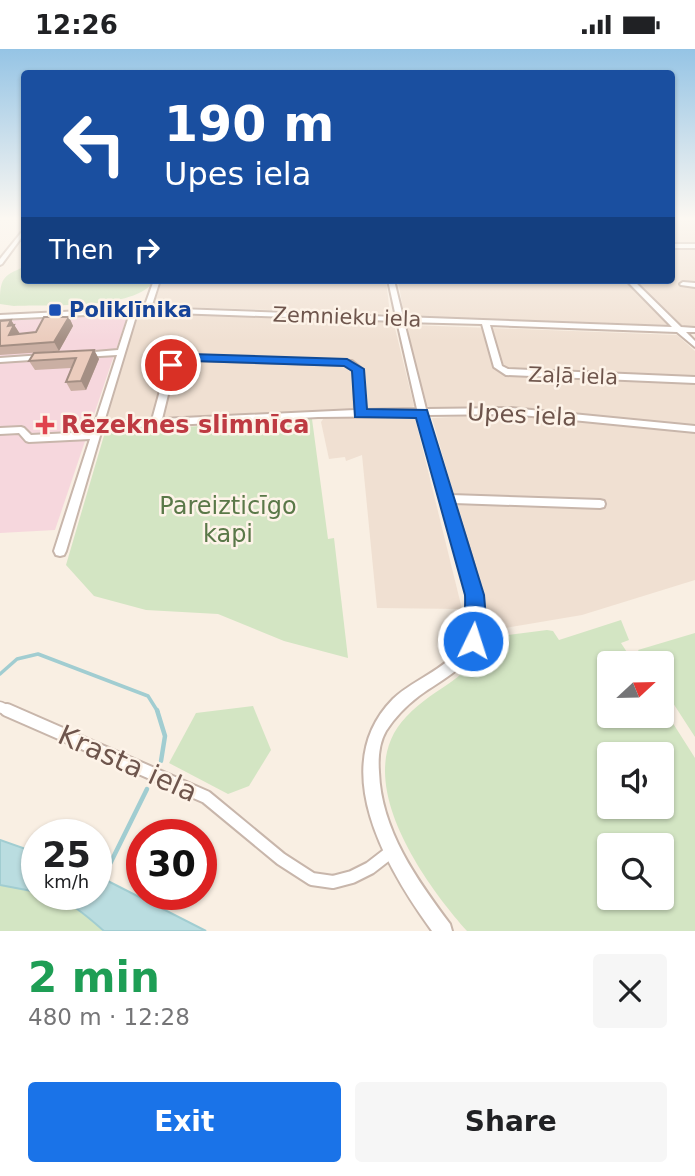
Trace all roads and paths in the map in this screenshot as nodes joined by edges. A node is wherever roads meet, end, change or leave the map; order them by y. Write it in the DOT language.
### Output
graph roads {
  1 [pos="156,284"];
  2 [pos="392,284"];
  3 [pos="633,284"];
  4 [pos="683,284"];
  5 [pos="695,285"];
  6 [pos="147,310"];
  7 [pos="134,311"];
  8 [pos="0,317"];
  9 [pos="399,319"];
  10 [pos="486,324"];
  11 [pos="679,330"];
  12 [pos="695,330"];
  13 [pos="695,345"];
  14 [pos="121,352"];
  15 [pos="75,355"];
  16 [pos="48,357"];
  17 [pos="0,360"];
  18 [pos="695,380"];
  19 [pos="422,413"];
  20 [pos="360,414"];
  21 [pos="156,423"];
  22 [pos="695,429"];
  23 [pos="0,431"];
  24 [pos="96,431"];
  25 [pos="447,499"];
  26 [pos="600,504"];
  27 [pos="60,551"];
  28 [pos="0,707"];
  29 [pos="392,851"];
  30 [pos="443,931"];
  1 -- 6 [label="street"];
  2 -- 9 [label="street"];
  3 -- 11 [label="street"];
  4 -- 5 [label="street"];
  6 -- 7 [label="street, Zemnieku iela"];
  6 -- 9 [label="street, Zemnieku iela"];
  7 -- 8 [label="street, Zemnieku iela"];
  7 -- 14 [label="street"];
  9 -- 10 [label="street, Zemnieku iela"];
  9 -- 19 [label="street"];
  10 -- 11 [label="street, Zemnieku iela"];
  10 -- 18 [label="street, Zaļā iela"];
  11 -- 12 [label="street, Zemnieku iela"];
  11 -- 13 [label="street"];
  14 -- 15 [label="street"];
  14 -- 24 [label="street"];
  16 -- 17 [label="street"];
  19 -- 20 [label="street, Upes iela"];
  19 -- 22 [label="street, Upes iela"];
  19 -- 25 [label="street"];
  20 -- 21 [label="street, Upes iela"];
  20 -- 21 [label="street"];
  21 -- 24 [label="street, Upes iela"];
  23 -- 24 [label="street, Upes iela"];
  24 -- 27 [label="street"];
  25 -- 26 [label="street"];
  25 -- 29 [label="street"];
  28 -- 29 [label="street, Krasta iela"];
  29 -- 30 [label="street"];
}
